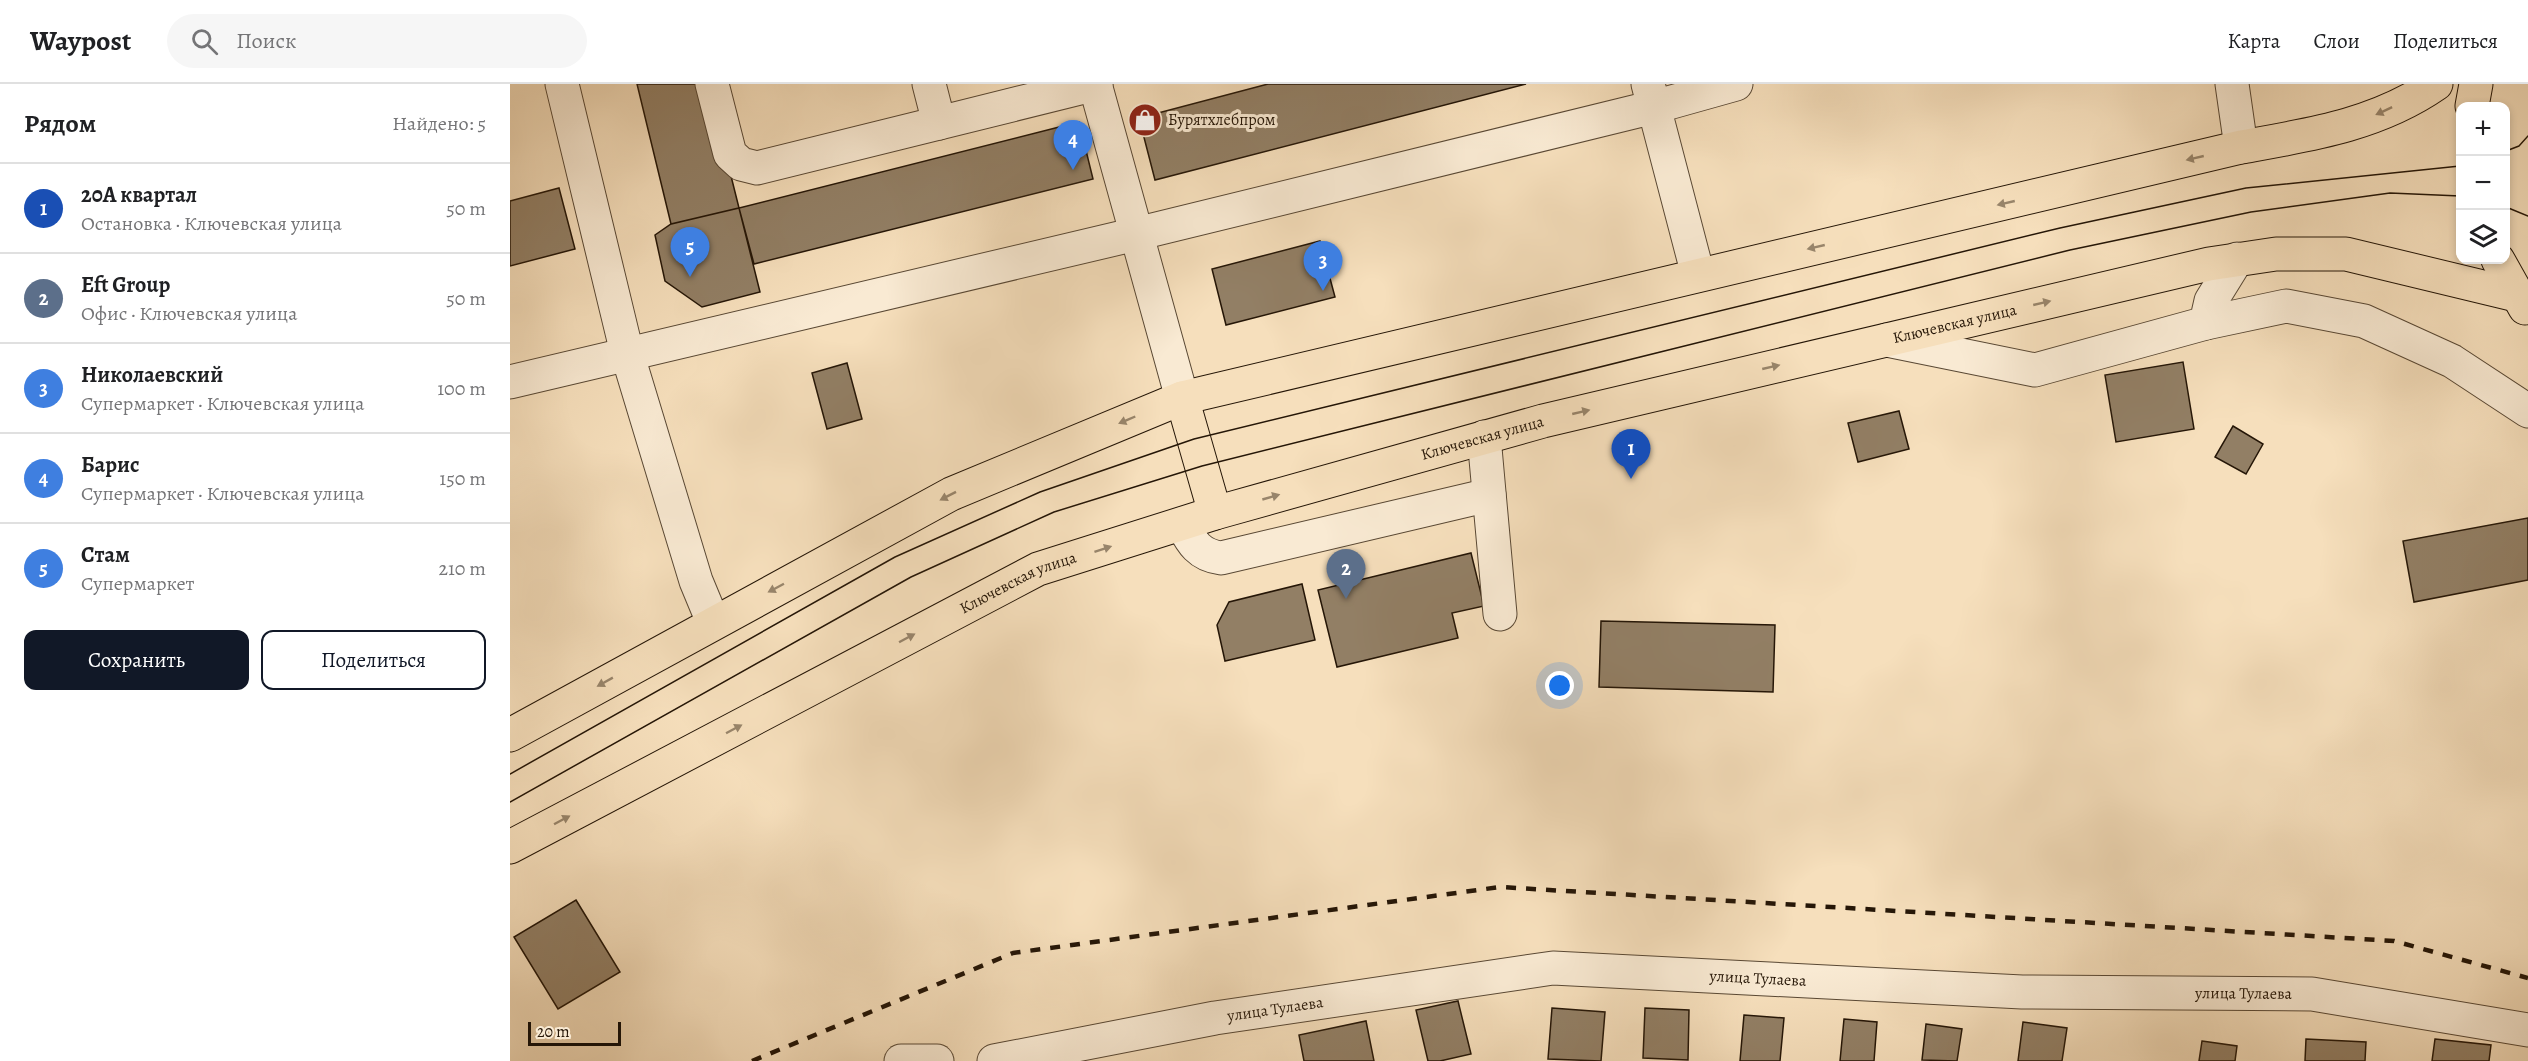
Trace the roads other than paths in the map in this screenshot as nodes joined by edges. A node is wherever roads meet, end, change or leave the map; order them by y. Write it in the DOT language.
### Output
graph roads {
  1 [pos="562,84"];
  2 [pos="712,84"];
  3 [pos="929,84"];
  4 [pos="1095,84"];
  5 [pos="1736,84"];
  6 [pos="2232,84"];
  7 [pos="2436,84"];
  8 [pos="2476,84"];
  9 [pos="1651,95"];
  10 [pos="2473,102"];
  11 [pos="939,123"];
  12 [pos="2241,147"];
  13 [pos="1136,234"];
  14 [pos="2237,259"];
  15 [pos="2500,264"];
  16 [pos="1698,275"];
  17 [pos="2522,304"];
  18 [pos="2206,323"];
  19 [pos="1887,340"];
  20 [pos="627,353"];
  21 [pos="510,382"];
  22 [pos="1182,398"];
  23 [pos="2528,411"];
  24 [pos="1484,437"];
  25 [pos="1489,495"];
  26 [pos="1215,513"];
  27 [pos="1182,524"];
  28 [pos="1500,614"];
  29 [pos="713,622"];
  30 [pos="510,735"];
  31 [pos="510,847"];
  32 [pos="2528,1030"];
  33 [pos="901,1061"];
  34 [pos="937,1061"];
  35 [pos="994,1061"];
  1 -- 20 [label="street"];
  2 -- 11 [label="street"];
  3 -- 11 [label="street"];
  4 -- 11 [label="street"];
  4 -- 13 [label="street"];
  5 -- 9 [label="street"];
  6 -- 12 [label="street"];
  7 -- 12 [label="main road, one-way"];
  8 -- 10 [label="main road"];
  9 -- 13 [label="street"];
  9 -- 16 [label="street"];
  12 -- 16 [label="main road, one-way"];
  13 -- 20 [label="street"];
  13 -- 22 [label="street"];
  14 -- 17 [label="main road, Ключевская улица"];
  14 -- 18 [label="street"];
  19 -- 14 [label="main road, Ключевская улица, one-way"];
  15 -- 17 [label="main road"];
  16 -- 22 [label="main road"];
  18 -- 19 [label="street"];
  18 -- 23 [label="street"];
  24 -- 19 [label="main road, Ключевская улица, one-way"];
  20 -- 21 [label="street"];
  20 -- 29 [label="street"];
  22 -- 26 [label="main road"];
  22 -- 29 [label="main road, one-way"];
  24 -- 25 [label="street"];
  26 -- 24 [label="main road, Ключевская улица, one-way"];
  25 -- 27 [label="street"];
  25 -- 28 [label="street"];
  26 -- 27 [label="main road, Ключевская улица"];
  31 -- 27 [label="main road, Ключевская улица, one-way"];
  29 -- 30 [label="main road, one-way"];
  32 -- 35 [label="street, улица Тулаева"];
  33 -- 34 [label="street"];
}
